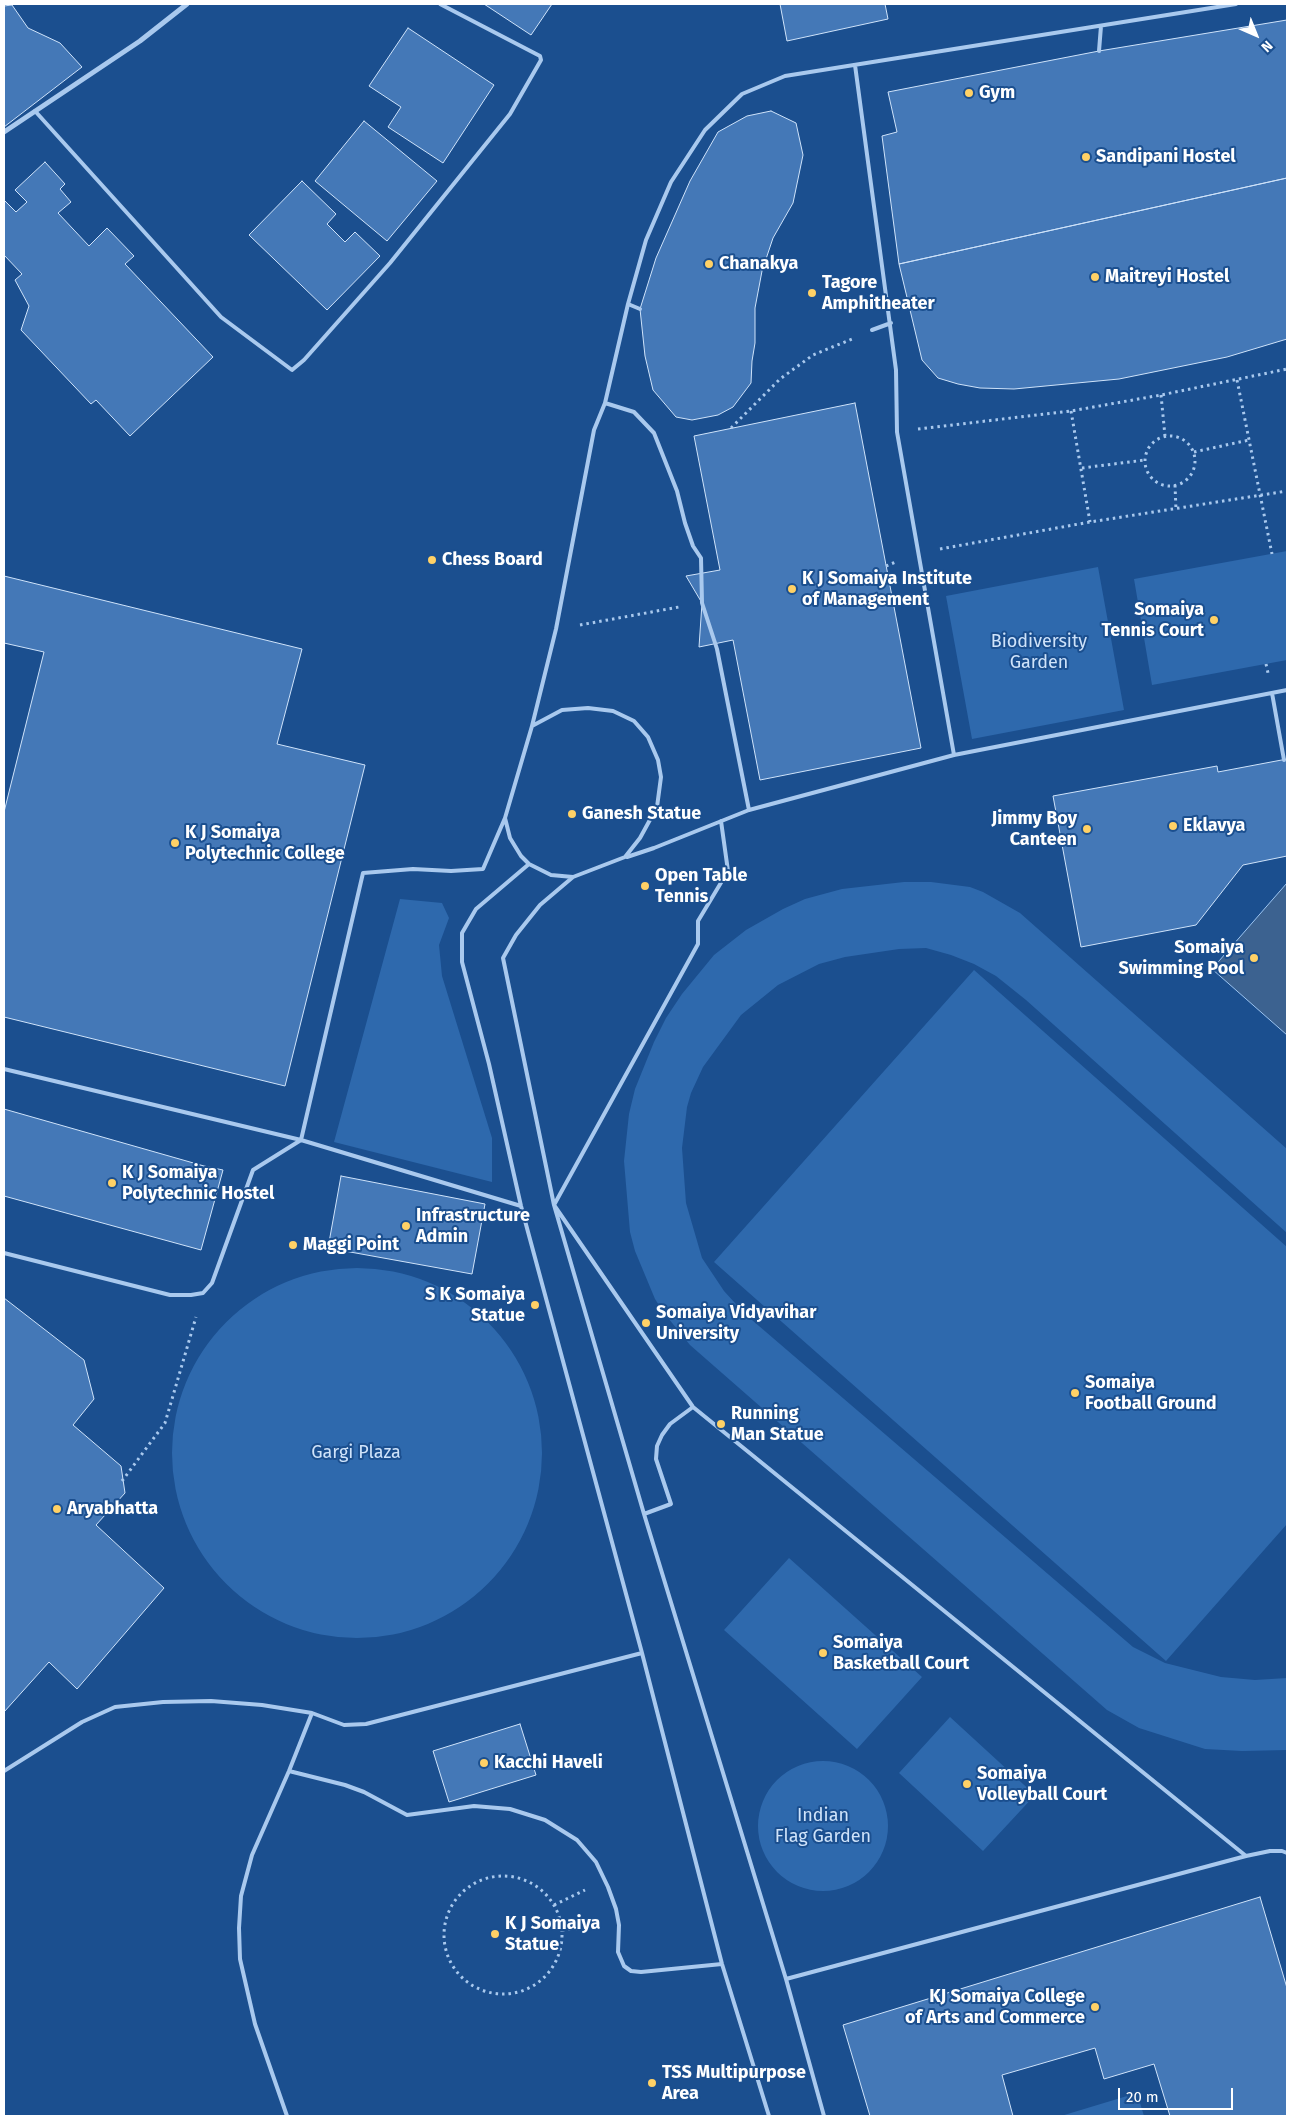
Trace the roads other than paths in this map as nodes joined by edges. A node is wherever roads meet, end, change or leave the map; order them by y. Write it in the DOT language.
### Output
graph roads {
  1 [pos="188,4"];
  2 [pos="440,4"];
  3 [pos="1236,4"];
  4 [pos="1101,26"];
  5 [pos="1099,51"];
  6 [pos="855,65"];
  7 [pos="35,111"];
  8 [pos="4,132"];
  9 [pos="628,304"];
  10 [pos="640,309"];
  11 [pos="891,323"];
  12 [pos="872,330"];
  13 [pos="605,403"];
  14 [pos="1287,690"];
  15 [pos="1272,693"];
  16 [pos="532,726"];
  17 [pos="954,755"];
  18 [pos="1284,760"];
  19 [pos="749,810"];
  20 [pos="505,818"];
  21 [pos="721,821"];
  22 [pos="625,857"];
  23 [pos="529,864"];
  24 [pos="573,877"];
  25 [pos="4,1069"];
  26 [pos="301,1140"];
  27 [pos="554,1205"];
  28 [pos="521,1206"];
  29 [pos="4,1253"];
  30 [pos="693,1407"];
  31 [pos="644,1514"];
  32 [pos="642,1653"];
  33 [pos="312,1713"];
  34 [pos="4,1771"];
  35 [pos="289,1772"];
  36 [pos="1287,1853"];
  37 [pos="1246,1856"];
  38 [pos="722,1964"];
  39 [pos="786,1979"];
  40 [pos="287,2116"];
  41 [pos="769,2116"];
  42 [pos="824,2116"];
  1 -- 7 [label="street"];
  2 -- 7 [label="lane"];
  3 -- 4 [label="lane"];
  4 -- 5 [label="lane"];
  4 -- 6 [label="lane"];
  6 -- 9 [label="lane"];
  6 -- 11 [label="lane"];
  7 -- 8 [label="street"];
  9 -- 10 [label="lane"];
  9 -- 13 [label="lane"];
  11 -- 12 [label="lane"];
  11 -- 17 [label="lane"];
  13 -- 16 [label="lane"];
  13 -- 19 [label="lane"];
  14 -- 15 [label="lane"];
  15 -- 17 [label="lane"];
  15 -- 18 [label="lane"];
  16 -- 20 [label="lane"];
  16 -- 22 [label="lane"];
  17 -- 19 [label="lane"];
  19 -- 21 [label="lane"];
  20 -- 23 [label="lane"];
  20 -- 26 [label="lane"];
  21 -- 22 [label="lane"];
  21 -- 27 [label="lane"];
  22 -- 24 [label="lane"];
  23 -- 24 [label="lane"];
  23 -- 28 [label="lane"];
  24 -- 27 [label="lane"];
  25 -- 26 [label="lane"];
  26 -- 28 [label="lane"];
  26 -- 29 [label="lane"];
  27 -- 30 [label="lane"];
  27 -- 31 [label="lane"];
  28 -- 32 [label="lane"];
  30 -- 31 [label="lane"];
  30 -- 37 [label="lane"];
  31 -- 39 [label="lane"];
  32 -- 33 [label="lane"];
  32 -- 38 [label="lane"];
  33 -- 34 [label="lane"];
  33 -- 35 [label="lane"];
  35 -- 38 [label="lane"];
  35 -- 40 [label="lane"];
  36 -- 37 [label="lane"];
  37 -- 39 [label="lane"];
  38 -- 41 [label="lane"];
  39 -- 42 [label="lane"];
}
